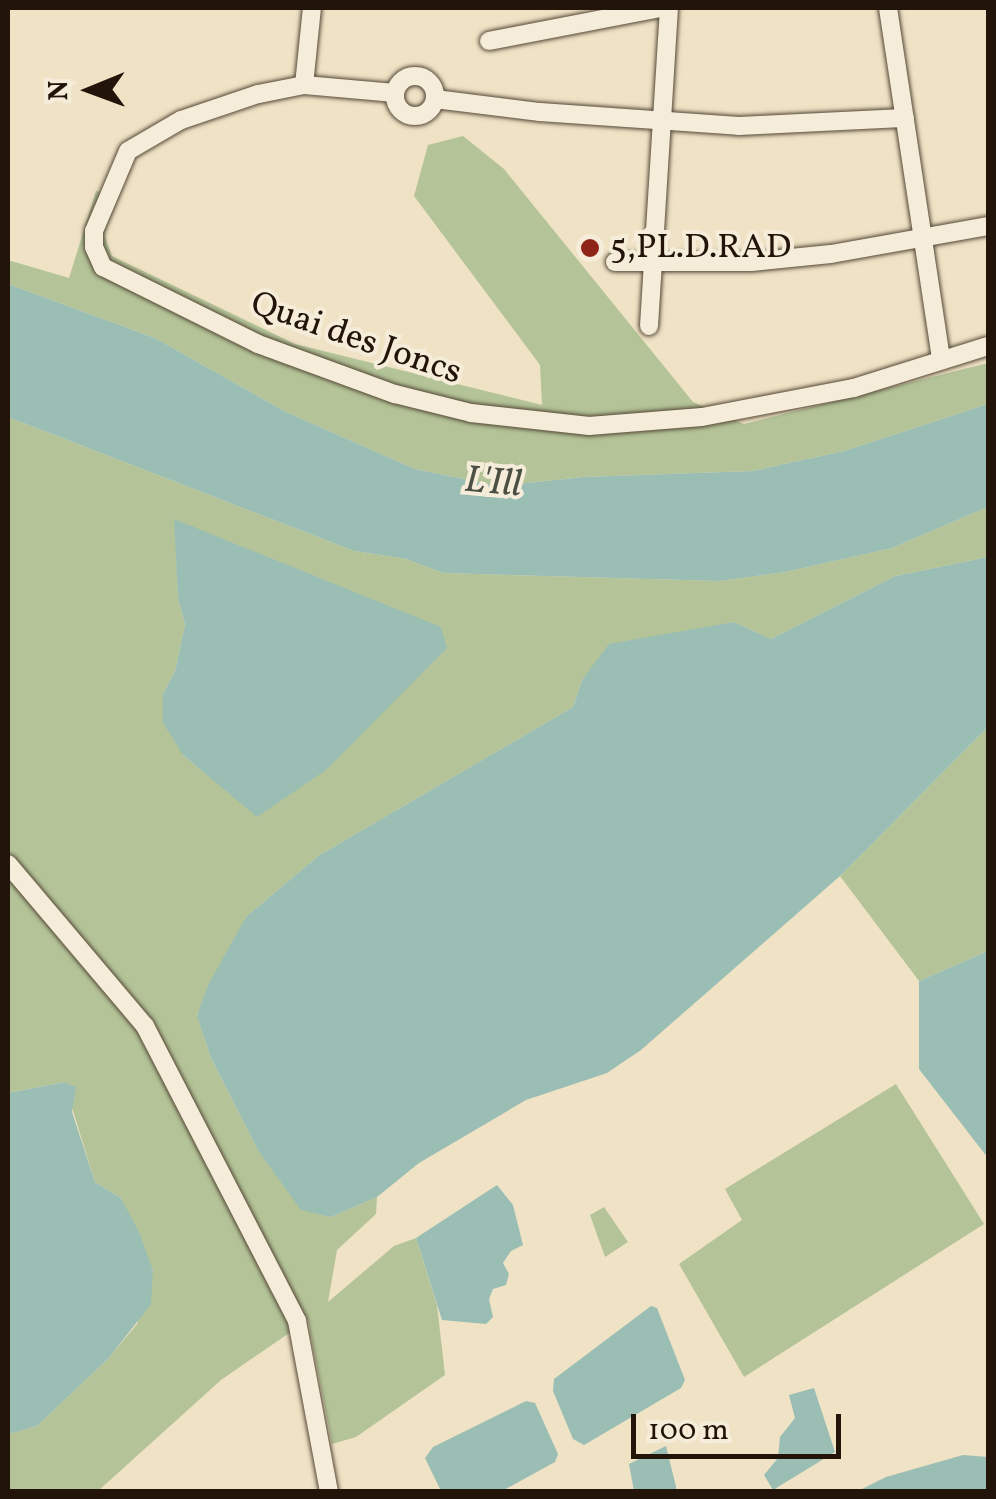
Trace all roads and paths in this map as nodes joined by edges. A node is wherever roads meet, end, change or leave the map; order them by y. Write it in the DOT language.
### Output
graph roads {
  1 [pos="312,8"];
  2 [pos="661,8"];
  3 [pos="669,8"];
  4 [pos="888,8"];
  5 [pos="490,41"];
  6 [pos="304,86"];
  7 [pos="396,93"];
  8 [pos="435,99"];
  9 [pos="905,118"];
  10 [pos="659,120"];
  11 [pos="988,226"];
  12 [pos="924,238"];
  13 [pos="614,262"];
  14 [pos="650,264"];
  15 [pos="649,326"];
  16 [pos="988,346"];
  17 [pos="941,360"];
  18 [pos="8,864"];
  19 [pos="329,1492"];
  1 -- 6 [label="street"];
  2 -- 5 [label="street"];
  3 -- 10 [label="street"];
  4 -- 9 [label="street"];
  6 -- 7 [label="street"];
  6 -- 17 [label="street, Quai des Joncs"];
  7 -- 8 [label="street"];
  7 -- 8 [label="street"];
  8 -- 10 [label="street"];
  9 -- 10 [label="street"];
  9 -- 12 [label="street"];
  10 -- 14 [label="street"];
  11 -- 12 [label="street"];
  12 -- 14 [label="street"];
  12 -- 17 [label="street"];
  13 -- 14 [label="street"];
  14 -- 15 [label="street"];
  16 -- 17 [label="street, Quai des Joncs"];
  18 -- 19 [label="street"];
}
